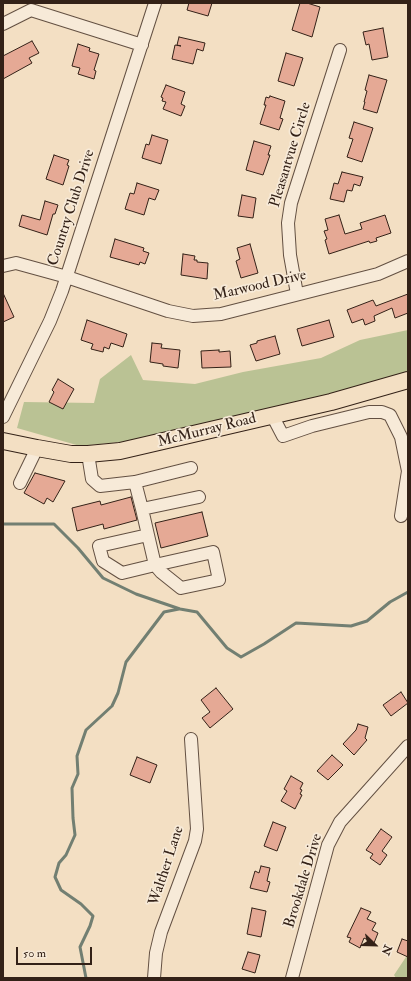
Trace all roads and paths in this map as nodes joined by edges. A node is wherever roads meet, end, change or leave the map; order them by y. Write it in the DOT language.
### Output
graph roads {
  1 [pos="155,3"];
  2 [pos="30,6"];
  3 [pos="3,24"];
  4 [pos="142,45"];
  5 [pos="340,50"];
  6 [pos="408,261"];
  7 [pos="3,266"];
  8 [pos="67,276"];
  9 [pos="298,294"];
  10 [pos="408,380"];
  11 [pos="272,415"];
  12 [pos="3,417"];
  13 [pos="3,441"];
  14 [pos="37,448"];
  15 [pos="88,454"];
  16 [pos="191,468"];
  17 [pos="135,482"];
  18 [pos="20,483"];
  19 [pos="199,496"];
  20 [pos="142,509"];
  21 [pos="402,516"];
  22 [pos="148,536"];
  23 [pos="155,565"];
  24 [pos="191,739"];
  25 [pos="408,746"];
  26 [pos="154,978"];
  27 [pos="292,978"];
  1 -- 4 [label="street, Country Club Drive"];
  2 -- 3 [label="street"];
  2 -- 4 [label="street"];
  4 -- 8 [label="street, Country Club Drive"];
  5 -- 9 [label="street, Pleasantvue Circle"];
  6 -- 9 [label="street, Marwood Drive"];
  7 -- 8 [label="street, Marwood Drive"];
  8 -- 9 [label="street, Marwood Drive"];
  8 -- 12 [label="street, Country Club Drive"];
  10 -- 11 [label="main road, McMurray Road"];
  11 -- 15 [label="main road, McMurray Road"];
  11 -- 21 [label="street"];
  13 -- 14 [label="main road, McMurray Road"];
  14 -- 15 [label="main road, McMurray Road"];
  14 -- 18 [label="street"];
  15 -- 17 [label="street"];
  16 -- 17 [label="street"];
  17 -- 20 [label="street"];
  19 -- 20 [label="street"];
  20 -- 22 [label="street"];
  22 -- 23 [label="street"];
  22 -- 23 [label="street"];
  23 -- 23 [label="street"];
  24 -- 26 [label="street, Walther Lane"];
  25 -- 27 [label="street, Brookdale Drive"];
}
